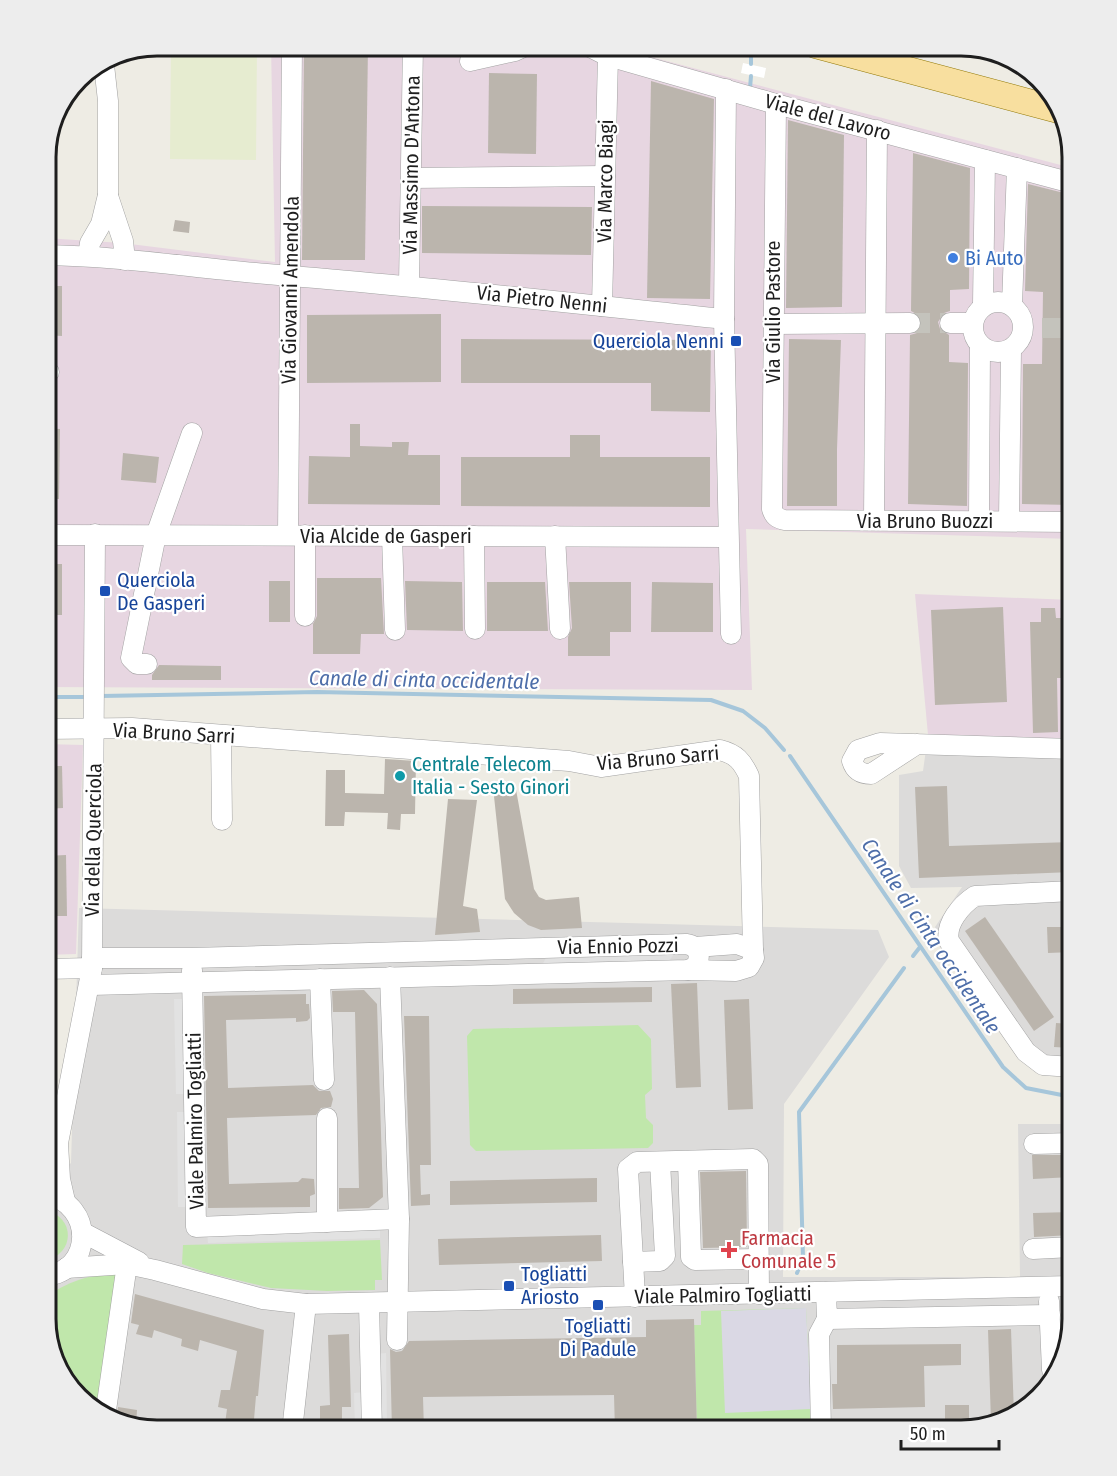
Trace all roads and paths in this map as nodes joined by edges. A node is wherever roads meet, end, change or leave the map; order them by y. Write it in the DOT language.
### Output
graph roads {
  1 [pos="292,56"];
  2 [pos="413,56"];
  3 [pos="492,56"];
  4 [pos="608,56"];
  5 [pos="856,56"];
  6 [pos="470,61"];
  7 [pos="105,70"];
  8 [pos="726,89"];
  9 [pos="776,104"];
  10 [pos="1049,108"];
  11 [pos="877,130"];
  12 [pos="985,160"];
  13 [pos="1017,168"];
  14 [pos="605,176"];
  15 [pos="411,178"];
  16 [pos="1061,180"];
  17 [pos="108,195"];
  18 [pos="56,255"];
  19 [pos="88,256"];
  20 [pos="125,260"];
  21 [pos="290,275"];
  22 [pos="409,285"];
  23 [pos="983,305"];
  24 [pos="1012,305"];
  25 [pos="602,306"];
  26 [pos="723,319"];
  27 [pos="875,322"];
  28 [pos="910,323"];
  29 [pos="950,323"];
  30 [pos="972,323"];
  31 [pos="773,324"];
  32 [pos="981,346"];
  33 [pos="1011,349"];
  34 [pos="192,433"];
  35 [pos="777,519"];
  36 [pos="874,520"];
  37 [pos="979,521"];
  38 [pos="1009,521"];
  39 [pos="1061,522"];
  40 [pos="95,534"];
  41 [pos="56,535"];
  42 [pos="156,535"];
  43 [pos="297,535"];
  44 [pos="392,536"];
  45 [pos="474,536"];
  46 [pos="555,536"];
  47 [pos="727,537"];
  48 [pos="305,616"];
  49 [pos="475,629"];
  50 [pos="560,629"];
  51 [pos="395,630"];
  52 [pos="731,634"];
  53 [pos="147,664"];
  54 [pos="56,729"];
  55 [pos="94,730"];
  56 [pos="220,735"];
  57 [pos="917,744"];
  58 [pos="1061,749"];
  59 [pos="222,820"];
  60 [pos="1061,892"];
  61 [pos="694,947"];
  62 [pos="753,950"];
  63 [pos="191,958"];
  64 [pos="56,969"];
  65 [pos="92,970"];
  66 [pos="688,970"];
  67 [pos="390,977"];
  68 [pos="320,979"];
  69 [pos="192,982"];
  70 [pos="1061,1066"];
  71 [pos="324,1080"];
  72 [pos="327,1118"];
  73 [pos="58,1143"];
  74 [pos="1061,1143"];
  75 [pos="1034,1144"];
  76 [pos="56,1147"];
  77 [pos="688,1161"];
  78 [pos="660,1162"];
  79 [pos="56,1198"];
  80 [pos="65,1201"];
  81 [pos="399,1219"];
  82 [pos="327,1222"];
  83 [pos="82,1232"];
  84 [pos="1061,1248"];
  85 [pos="1033,1249"];
  86 [pos="759,1259"];
  87 [pos="633,1262"];
  88 [pos="127,1264"];
  89 [pos="155,1270"];
  90 [pos="56,1272"];
  91 [pos="56,1274"];
  92 [pos="1061,1286"];
  93 [pos="1049,1287"];
  94 [pos="826,1293"];
  95 [pos="759,1294"];
  96 [pos="635,1297"];
  97 [pos="397,1303"];
  98 [pos="306,1304"];
  99 [pos="369,1304"];
  100 [pos="1050,1315"];
  101 [pos="827,1319"];
  102 [pos="397,1340"];
  103 [pos="1052,1362"];
  104 [pos="107,1407"];
  105 [pos="293,1420"];
  106 [pos="372,1420"];
  107 [pos="821,1420"];
  1 -- 21 [label="street, Via Giovanni Amendola"];
  2 -- 15 [label="street, Via Massimo D'Antona"];
  3 -- 6 [label="street"];
  4 -- 8 [label="street, Viale del Lavoro"];
  4 -- 14 [label="street, Via Marco Biagi"];
  5 -- 10 [label="main road"];
  7 -- 17 [label="street"];
  8 -- 9 [label="street, Viale del Lavoro"];
  8 -- 26 [label="street"];
  9 -- 11 [label="street, Viale del Lavoro"];
  9 -- 31 [label="street, Via Giulio Pastore"];
  11 -- 12 [label="street, Viale del Lavoro"];
  11 -- 27 [label="street"];
  12 -- 13 [label="street, Viale del Lavoro"];
  12 -- 23 [label="street"];
  13 -- 16 [label="street, Viale del Lavoro"];
  13 -- 24 [label="street"];
  14 -- 15 [label="street"];
  14 -- 25 [label="street, Via Marco Biagi"];
  15 -- 22 [label="street, Via Massimo D'Antona"];
  17 -- 19 [label="street"];
  17 -- 20 [label="street"];
  18 -- 19 [label="street, Via Pietro Nenni"];
  19 -- 20 [label="street, Via Pietro Nenni"];
  20 -- 21 [label="street, Via Pietro Nenni"];
  21 -- 22 [label="street, Via Pietro Nenni"];
  21 -- 43 [label="street, Via Giovanni Amendola"];
  22 -- 25 [label="street, Via Pietro Nenni"];
  23 -- 24 [label="street"];
  23 -- 30 [label="street"];
  24 -- 33 [label="street"];
  25 -- 26 [label="street, Via Pietro Nenni"];
  26 -- 47 [label="street"];
  27 -- 28 [label="street"];
  27 -- 31 [label="street"];
  27 -- 36 [label="street"];
  29 -- 30 [label="street"];
  30 -- 32 [label="street"];
  31 -- 35 [label="street, Via Giulio Pastore"];
  32 -- 33 [label="street"];
  32 -- 37 [label="street"];
  33 -- 38 [label="street"];
  34 -- 42 [label="street"];
  35 -- 36 [label="street, Via Bruno Buozzi"];
  36 -- 37 [label="street, Via Bruno Buozzi"];
  37 -- 38 [label="street, Via Bruno Buozzi"];
  38 -- 39 [label="street, Via Bruno Buozzi"];
  40 -- 41 [label="street, Via Alcide de Gasperi"];
  40 -- 42 [label="street, Via Alcide de Gasperi"];
  40 -- 55 [label="street, Via della Querciola"];
  42 -- 43 [label="street, Via Alcide de Gasperi"];
  42 -- 53 [label="street"];
  43 -- 44 [label="street, Via Alcide de Gasperi"];
  43 -- 48 [label="street, Via Giovanni Amendola"];
  44 -- 45 [label="street, Via Alcide de Gasperi"];
  44 -- 51 [label="street"];
  45 -- 46 [label="street, Via Alcide de Gasperi"];
  45 -- 49 [label="street"];
  46 -- 47 [label="street, Via Alcide de Gasperi"];
  46 -- 50 [label="street"];
  47 -- 52 [label="street"];
  54 -- 55 [label="street, Via Bruno Sarri"];
  55 -- 56 [label="street, Via Bruno Sarri"];
  55 -- 65 [label="street, Via della Querciola"];
  56 -- 59 [label="street"];
  56 -- 62 [label="street, Via Bruno Sarri"];
  57 -- 58 [label="street"];
  60 -- 70 [label="street"];
  61 -- 62 [label="street"];
  61 -- 63 [label="street, Via Ennio Pozzi"];
  61 -- 66 [label="street, Via Ennio Pozzi"];
  62 -- 66 [label="street"];
  63 -- 65 [label="street, Via Ennio Pozzi"];
  63 -- 69 [label="street, Viale Palmiro Togliatti"];
  64 -- 65 [label="street"];
  65 -- 69 [label="street, Via Ennio Pozzi"];
  65 -- 73 [label="street, Via della Querciola"];
  66 -- 67 [label="street, Via Ennio Pozzi"];
  67 -- 68 [label="street, Via Ennio Pozzi"];
  67 -- 81 [label="street"];
  68 -- 69 [label="street, Via Ennio Pozzi"];
  68 -- 71 [label="street"];
  69 -- 82 [label="street, Viale Palmiro Togliatti"];
  72 -- 82 [label="street"];
  73 -- 76 [label="street, Via della Querciola"];
  73 -- 80 [label="street, Via della Querciola"];
  74 -- 75 [label="street"];
  77 -- 78 [label="street"];
  77 -- 86 [label="street"];
  77 -- 86 [label="street"];
  78 -- 87 [label="street"];
  78 -- 87 [label="street"];
  79 -- 80 [label="street"];
  80 -- 83 [label="street, Via della Querciola"];
  81 -- 82 [label="street, Viale Palmiro Togliatti"];
  81 -- 97 [label="street"];
  83 -- 89 [label="street, Viale Palmiro Togliatti"];
  83 -- 90 [label="street"];
  84 -- 85 [label="street"];
  86 -- 95 [label="street"];
  87 -- 96 [label="street"];
  88 -- 89 [label="street, Viale Palmiro Togliatti"];
  88 -- 91 [label="street, Viale Palmiro Togliatti"];
  88 -- 104 [label="street"];
  89 -- 98 [label="street, Viale Palmiro Togliatti"];
  92 -- 93 [label="street, Viale Palmiro Togliatti"];
  93 -- 94 [label="street, Viale Palmiro Togliatti"];
  93 -- 100 [label="street"];
  94 -- 95 [label="street, Viale Palmiro Togliatti"];
  94 -- 101 [label="street"];
  95 -- 96 [label="street, Viale Palmiro Togliatti"];
  96 -- 97 [label="street, Viale Palmiro Togliatti"];
  97 -- 99 [label="street, Viale Palmiro Togliatti"];
  97 -- 102 [label="street"];
  98 -- 99 [label="street, Viale Palmiro Togliatti"];
  98 -- 105 [label="street"];
  99 -- 106 [label="street"];
  100 -- 101 [label="street"];
  100 -- 103 [label="street"];
  101 -- 107 [label="street"];
}
